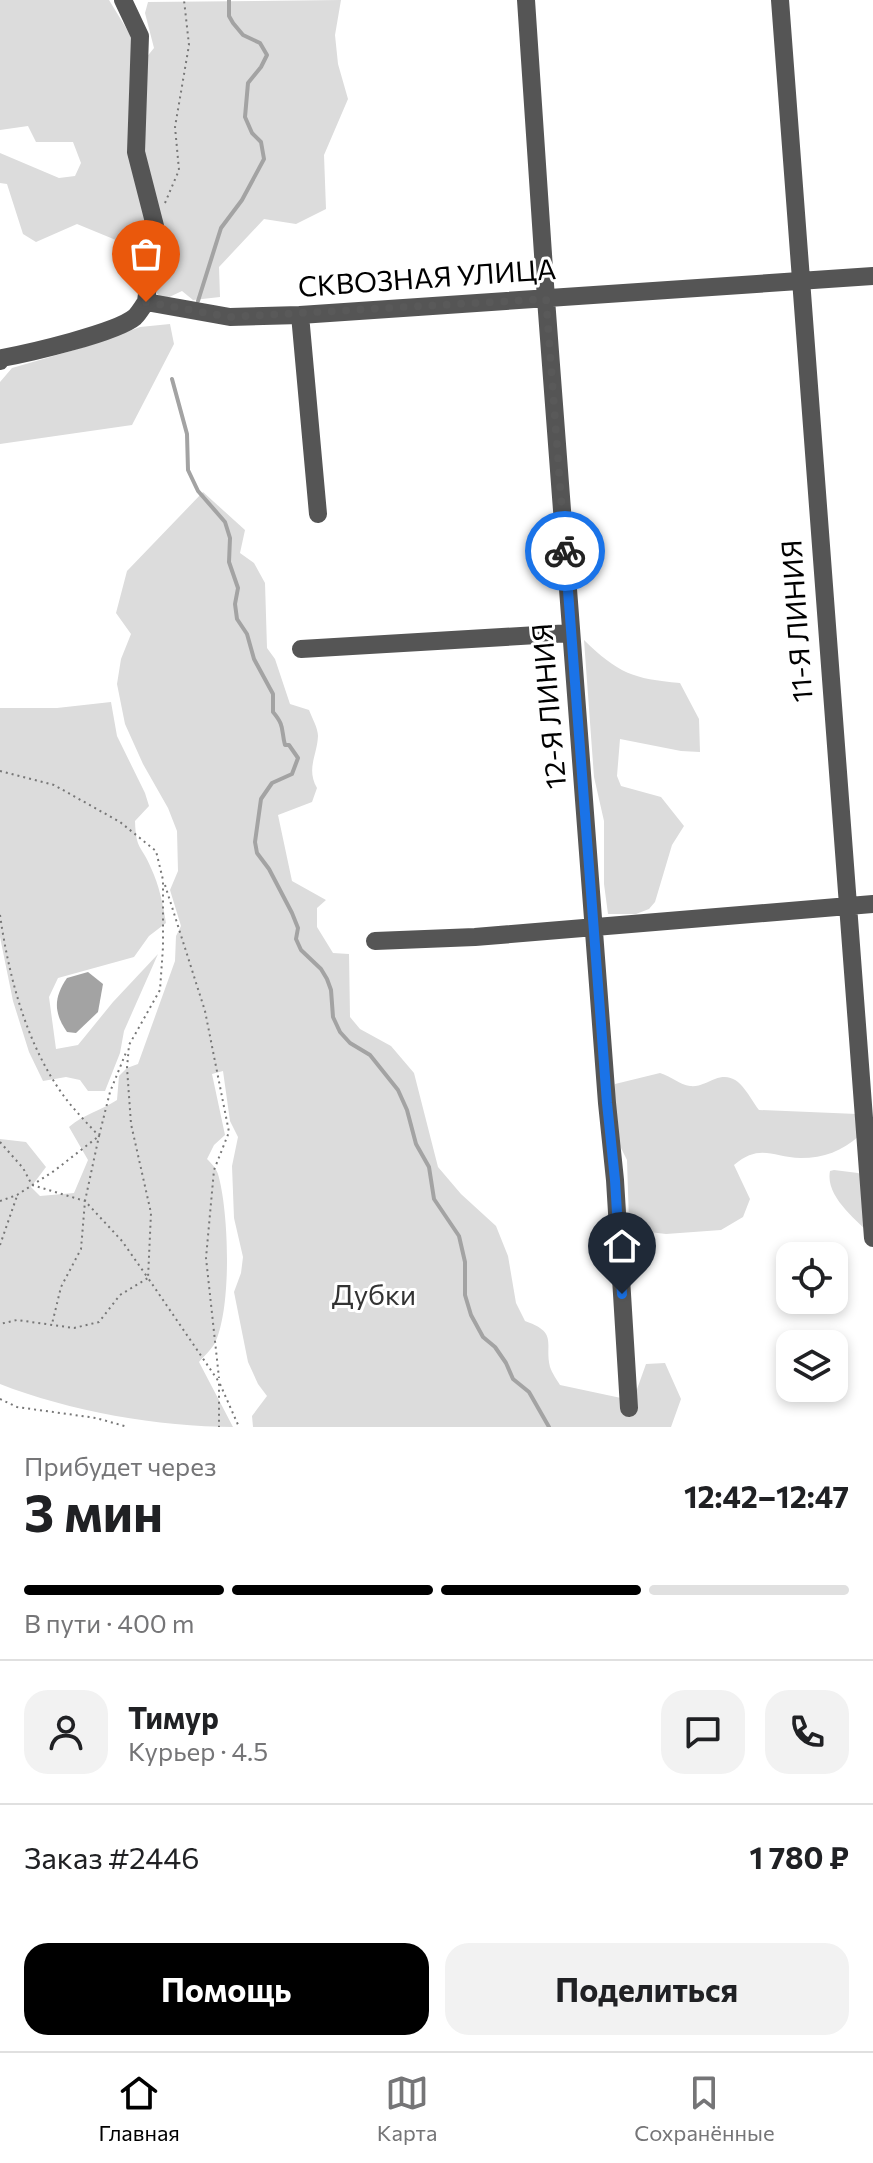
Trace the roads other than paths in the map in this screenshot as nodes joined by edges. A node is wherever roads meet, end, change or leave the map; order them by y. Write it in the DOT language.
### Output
graph roads {
  1 [pos="123,0"];
  2 [pos="526,0"];
  3 [pos="780,0"];
  4 [pos="873,276"];
  5 [pos="799,282"];
  6 [pos="546,299"];
  7 [pos="146,302"];
  8 [pos="300,315"];
  9 [pos="0,361"];
  10 [pos="318,514"];
  11 [pos="571,633"];
  12 [pos="301,649"];
  13 [pos="873,904"];
  14 [pos="846,907"];
  15 [pos="595,928"];
  16 [pos="375,941"];
  17 [pos="873,1238"];
  18 [pos="629,1408"];
  1 -- 7 [label="street"];
  2 -- 6 [label="street, 12-Я ЛИНИЯ"];
  3 -- 5 [label="street, 11-Я ЛИНИЯ"];
  4 -- 5 [label="street, СКВОЗНАЯ УЛИЦА"];
  5 -- 6 [label="street, СКВОЗНАЯ УЛИЦА"];
  5 -- 14 [label="street, 11-Я ЛИНИЯ"];
  6 -- 8 [label="street, СКВОЗНАЯ УЛИЦА"];
  6 -- 11 [label="street, 12-Я ЛИНИЯ"];
  7 -- 8 [label="street, СКВОЗНАЯ УЛИЦА"];
  7 -- 9 [label="street"];
  8 -- 10 [label="street"];
  11 -- 12 [label="street"];
  11 -- 15 [label="street, 12-Я ЛИНИЯ"];
  13 -- 14 [label="street"];
  14 -- 15 [label="street"];
  14 -- 17 [label="street, 11-Я ЛИНИЯ"];
  15 -- 16 [label="street"];
  15 -- 18 [label="street, 12-Я ЛИНИЯ"];
}
